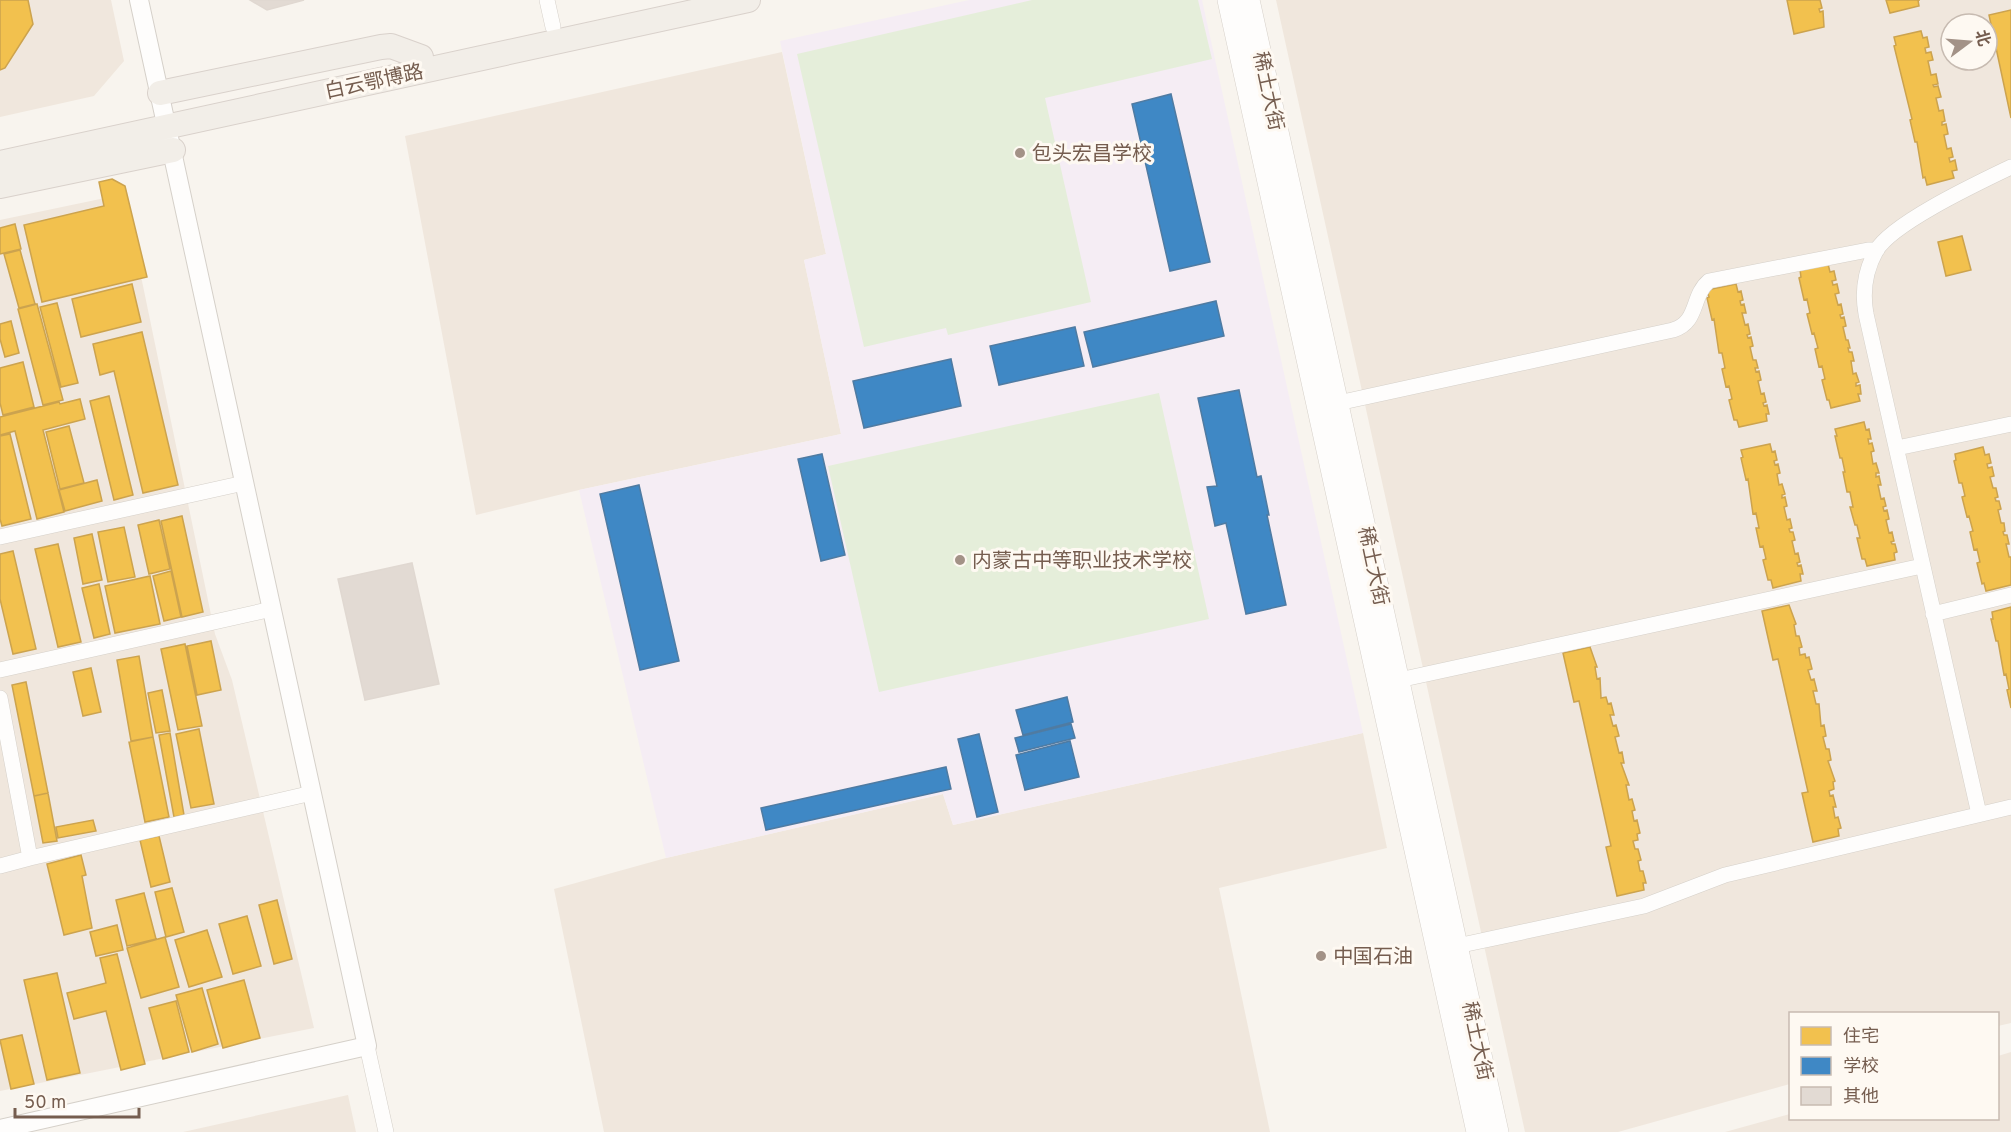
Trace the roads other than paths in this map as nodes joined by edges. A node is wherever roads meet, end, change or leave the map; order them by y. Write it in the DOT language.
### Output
graph roads {
  1 [pos="139,0"];
  2 [pos="547,0"];
  3 [pos="676,0"];
  4 [pos="748,0"];
  5 [pos="1228,0"];
  6 [pos="1249,0"];
  7 [pos="553,27"];
  8 [pos="164,111"];
  9 [pos="0,150"];
  10 [pos="173,150"];
  11 [pos="0,163"];
  12 [pos="2011,167"];
  13 [pos="0,186"];
  14 [pos="1876,250"];
  15 [pos="1338,403"];
  16 [pos="2011,424"];
  17 [pos="1897,448"];
  18 [pos="244,483"];
  19 [pos="0,537"];
  20 [pos="1922,566"];
  21 [pos="2011,596"];
  22 [pos="272,609"];
  23 [pos="1933,614"];
  24 [pos="0,670"];
  25 [pos="1399,680"];
  26 [pos="0,698"];
  27 [pos="312,793"];
  28 [pos="2011,807"];
  29 [pos="1979,814"];
  30 [pos="30,858"];
  31 [pos="0,866"];
  32 [pos="1457,946"];
  33 [pos="367,1046"];
  34 [pos="0,1129"];
  35 [pos="386,1132"];
  36 [pos="1477,1132"];
  37 [pos="1498,1132"];
  1 -- 8 [label="street"];
  2 -- 7 [label="street"];
  3 -- 7 [label="main road, 白云鄂博路"];
  4 -- 8 [label="main road, 白云鄂博路"];
  5 -- 36 [label="main road, 稀土大街"];
  6 -- 15 [label="main road, 稀土大街"];
  7 -- 8 [label="main road, 白云鄂博路"];
  8 -- 9 [label="main road, 白云鄂博路"];
  8 -- 10 [label="street"];
  8 -- 11 [label="main road, 白云鄂博路"];
  10 -- 13 [label="main road"];
  10 -- 18 [label="street"];
  12 -- 14 [label="street"];
  14 -- 15 [label="street"];
  14 -- 17 [label="street"];
  15 -- 25 [label="main road, 稀土大街"];
  16 -- 17 [label="street"];
  17 -- 20 [label="street"];
  18 -- 19 [label="street"];
  18 -- 22 [label="street"];
  20 -- 23 [label="street"];
  20 -- 25 [label="street"];
  21 -- 23 [label="street"];
  22 -- 24 [label="street"];
  22 -- 27 [label="street"];
  23 -- 29 [label="street"];
  25 -- 32 [label="main road, 稀土大街"];
  26 -- 30 [label="street"];
  27 -- 30 [label="street"];
  27 -- 33 [label="street"];
  28 -- 29 [label="street"];
  29 -- 32 [label="street"];
  30 -- 31 [label="street"];
  32 -- 37 [label="main road, 稀土大街"];
  33 -- 34 [label="street"];
  33 -- 35 [label="street"];
}
